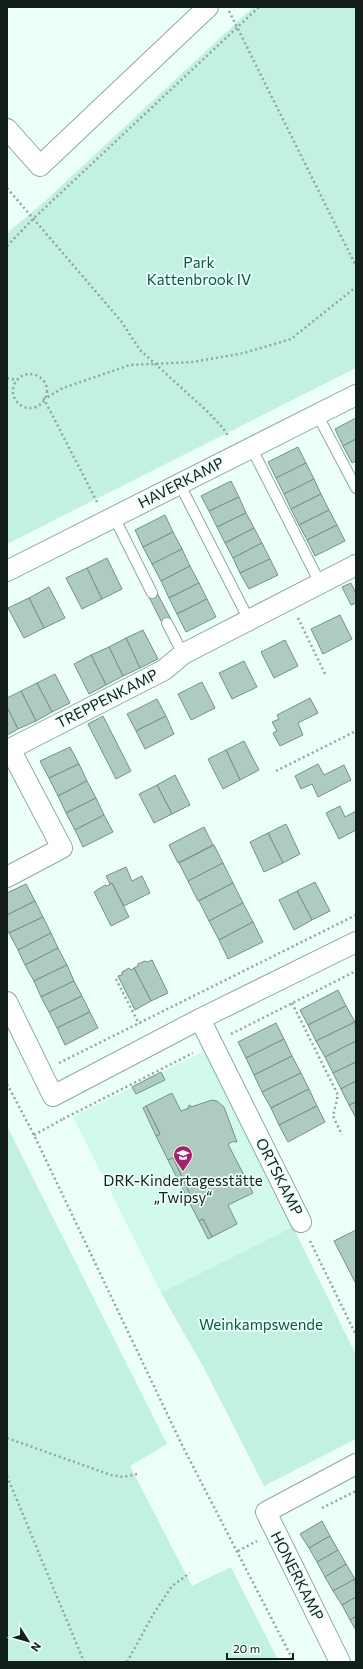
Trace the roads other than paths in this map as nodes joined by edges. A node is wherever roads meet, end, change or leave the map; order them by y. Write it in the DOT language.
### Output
graph roads {
  1 [pos="208,7"];
  2 [pos="7,129"];
  3 [pos="356,395"];
  4 [pos="317,414"];
  5 [pos="246,450"];
  6 [pos="179,483"];
  7 [pos="356,488"];
  8 [pos="110,519"];
  9 [pos="356,565"];
  10 [pos="7,571"];
  11 [pos="320,583"];
  12 [pos="152,593"];
  13 [pos="249,620"];
  14 [pos="167,623"];
  15 [pos="183,654"];
  16 [pos="7,877"];
  17 [pos="356,942"];
  18 [pos="7,1002"];
  19 [pos="200,1020"];
  20 [pos="301,1222"];
  21 [pos="356,1464"];
  22 [pos="340,1662"];
  1 -- 2 [label="street"];
  3 -- 4 [label="street, HAVERKAMP"];
  4 -- 5 [label="street, HAVERKAMP"];
  4 -- 7 [label="lane"];
  5 -- 6 [label="street, HAVERKAMP"];
  5 -- 11 [label="lane"];
  6 -- 8 [label="street, HAVERKAMP"];
  6 -- 13 [label="lane"];
  8 -- 10 [label="street, HAVERKAMP"];
  8 -- 12 [label="lane"];
  9 -- 11 [label="street, TREPPENKAMP"];
  11 -- 13 [label="street, TREPPENKAMP"];
  13 -- 15 [label="street, TREPPENKAMP"];
  14 -- 15 [label="lane"];
  15 -- 16 [label="street, TREPPENKAMP"];
  17 -- 19 [label="street"];
  18 -- 19 [label="street"];
  19 -- 20 [label="street, ORTSKAMP"];
  21 -- 22 [label="street, HONERKAMP"];
}
